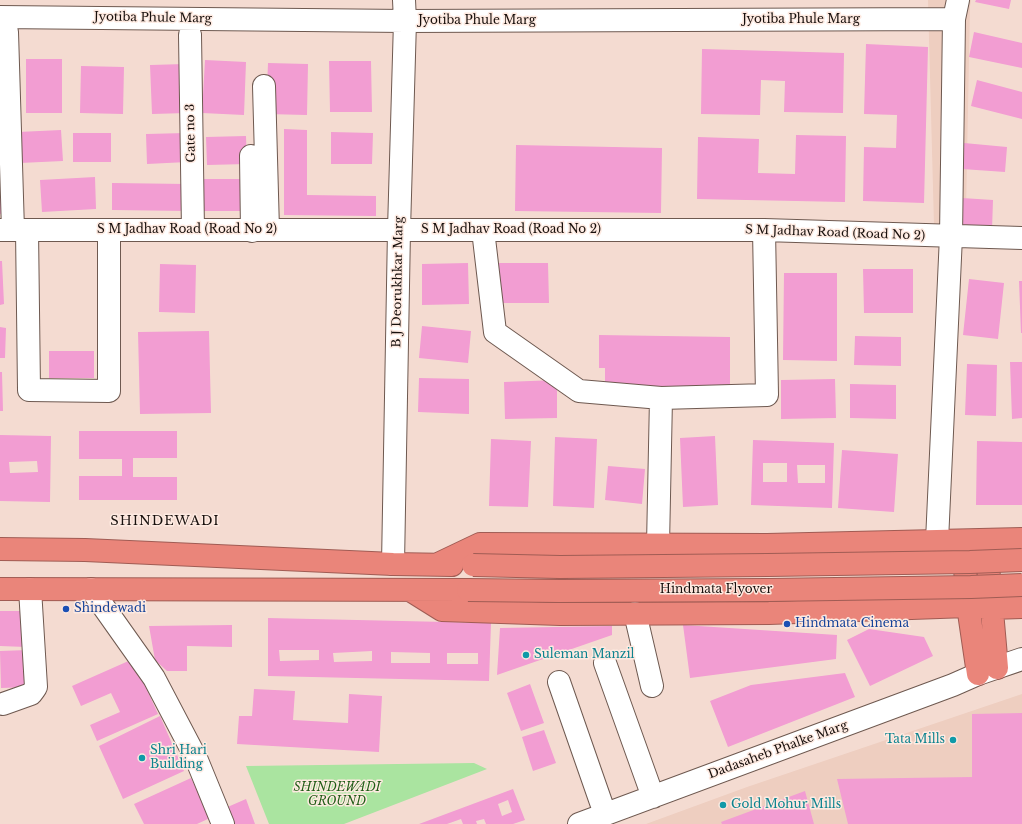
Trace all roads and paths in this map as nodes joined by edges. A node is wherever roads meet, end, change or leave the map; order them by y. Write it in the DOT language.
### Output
graph roads {
  1 [pos="405,10"];
  2 [pos="956,10"];
  3 [pos="4,25"];
  4 [pos="190,35"];
  5 [pos="264,86"];
  6 [pos="250,106"];
  7 [pos="13,230"];
  8 [pos="193,230"];
  9 [pos="260,230"];
  10 [pos="399,230"];
  11 [pos="483,230"];
  12 [pos="764,230"];
  13 [pos="109,231"];
  14 [pos="951,236"];
  15 [pos="1022,238"];
  16 [pos="661,398"];
  17 [pos="1022,539"];
  18 [pos="986,540"];
  19 [pos="963,541"];
  20 [pos="937,542"];
  21 [pos="658,545"];
  22 [pos="0,549"];
  23 [pos="1022,560"];
  24 [pos="393,564"];
  25 [pos="438,564"];
  26 [pos="1022,584"];
  27 [pos="0,589"];
  28 [pos="30,589"];
  29 [pos="91,589"];
  30 [pos="410,590"];
  31 [pos="968,606"];
  32 [pos="1022,607"];
  33 [pos="991,608"];
  34 [pos="635,612"];
  35 [pos="1022,659"];
  36 [pos="605,663"];
  37 [pos="987,671"];
  38 [pos="559,682"];
  39 [pos="652,686"];
  40 [pos="3,704"];
  41 [pos="652,797"];
  42 [pos="605,814"];
  43 [pos="223,824"];
  44 [pos="579,824"];
  1 -- 2 [label="street, Jyotiba Phule Marg"];
  1 -- 3 [label="street, Jyotiba Phule Marg"];
  1 -- 10 [label="street, B J Deorukhkar Marg"];
  2 -- 14 [label="street"];
  3 -- 7 [label="street"];
  4 -- 8 [label="street, Gate no 3"];
  5 -- 9 [label="street"];
  6 -- 9 [label="street"];
  7 -- 13 [label="street, S M Jadhav Road (Road No 2)"];
  7 -- 13 [label="street"];
  8 -- 9 [label="street, S M Jadhav Road (Road No 2)"];
  8 -- 13 [label="street, S M Jadhav Road (Road No 2)"];
  9 -- 10 [label="street, S M Jadhav Road (Road No 2)"];
  10 -- 11 [label="street, S M Jadhav Road (Road No 2)"];
  10 -- 24 [label="street, B J Deorukhkar Marg"];
  11 -- 12 [label="street, S M Jadhav Road (Road No 2)"];
  11 -- 16 [label="street"];
  12 -- 14 [label="street, S M Jadhav Road (Road No 2)"];
  12 -- 16 [label="street"];
  14 -- 15 [label="street, S M Jadhav Road (Road No 2)"];
  14 -- 20 [label="street"];
  16 -- 21 [label="street"];
  17 -- 18 [label="highway"];
  18 -- 19 [label="highway"];
  18 -- 33 [label="highway"];
  19 -- 20 [label="highway"];
  19 -- 31 [label="highway"];
  20 -- 21 [label="highway"];
  21 -- 25 [label="highway"];
  22 -- 24 [label="highway, Hindmata Flyover"];
  23 -- 25 [label="highway, Hindmata Flyover, bridge"];
  24 -- 25 [label="highway, Hindmata Flyover"];
  26 -- 30 [label="highway, Hindmata Flyover, bridge"];
  27 -- 28 [label="highway, Hindmata Flyover"];
  28 -- 29 [label="highway, Hindmata Flyover"];
  28 -- 40 [label="street"];
  29 -- 30 [label="highway, Hindmata Flyover"];
  29 -- 43 [label="street"];
  30 -- 34 [label="highway"];
  31 -- 33 [label="highway"];
  31 -- 34 [label="highway"];
  31 -- 37 [label="highway"];
  32 -- 33 [label="highway"];
  33 -- 37 [label="highway"];
  34 -- 39 [label="street"];
  35 -- 37 [label="street, Dadasaheb Phalke Marg"];
  36 -- 41 [label="street"];
  37 -- 41 [label="street, Dadasaheb Phalke Marg"];
  38 -- 42 [label="street"];
  41 -- 42 [label="street, Dadasaheb Phalke Marg"];
  42 -- 44 [label="street, Dadasaheb Phalke Marg"];
}
